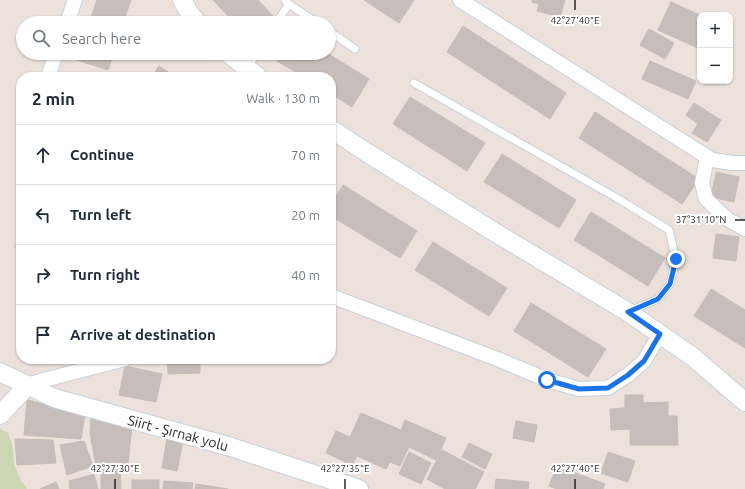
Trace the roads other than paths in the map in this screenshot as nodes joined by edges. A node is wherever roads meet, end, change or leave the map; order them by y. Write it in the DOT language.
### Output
graph roads {
  1 [pos="75,0"];
  2 [pos="182,0"];
  3 [pos="460,0"];
  4 [pos="287,2"];
  5 [pos="69,16"];
  6 [pos="192,16"];
  7 [pos="280,16"];
  8 [pos="308,16"];
  9 [pos="336,36"];
  10 [pos="355,49"];
  11 [pos="54,60"];
  12 [pos="237,60"];
  13 [pos="256,60"];
  14 [pos="50,72"];
  15 [pos="252,72"];
  16 [pos="253,72"];
  17 [pos="414,83"];
  18 [pos="336,131"];
  19 [pos="707,158"];
  20 [pos="745,163"];
  21 [pos="745,229"];
  22 [pos="336,298"];
  23 [pos="628,312"];
  24 [pos="660,334"];
  25 [pos="106,364"];
  26 [pos="0,372"];
  27 [pos="28,386"];
  28 [pos="745,402"];
  29 [pos="0,415"];
  30 [pos="359,489"];
  1 -- 5 [label="street"];
  2 -- 6 [label="street"];
  3 -- 19 [label="street"];
  4 -- 7 [label="lane"];
  4 -- 8 [label="lane"];
  9 -- 10 [label="lane"];
  11 -- 14 [label="street"];
  12 -- 15 [label="street"];
  13 -- 16 [label="lane"];
  17 -- 23 [label="lane"];
  18 -- 23 [label="street"];
  19 -- 20 [label="street"];
  19 -- 21 [label="street"];
  22 -- 24 [label="street"];
  23 -- 24 [label="street"];
  24 -- 28 [label="street"];
  25 -- 27 [label="street"];
  26 -- 27 [label="street, Siirt - Şırnak yolu"];
  27 -- 29 [label="street"];
  27 -- 30 [label="street, Siirt - Şırnak yolu"];
}
